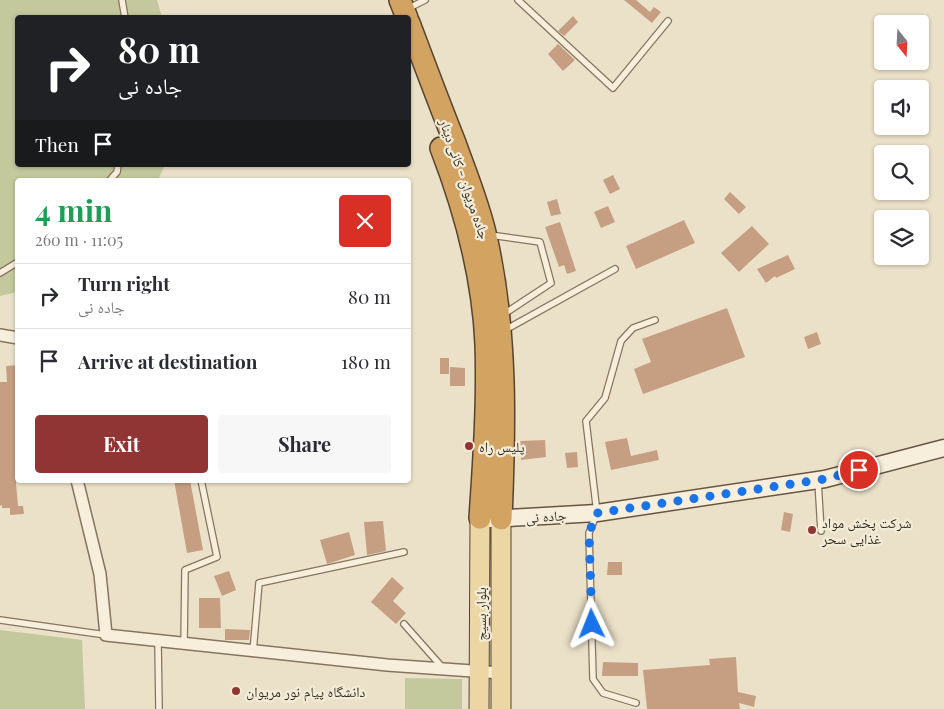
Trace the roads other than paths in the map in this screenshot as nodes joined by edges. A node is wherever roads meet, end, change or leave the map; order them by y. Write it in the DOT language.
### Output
graph roads {
  1 [pos="122,0"];
  2 [pos="386,0"];
  3 [pos="425,0"];
  4 [pos="518,0"];
  5 [pos="402,14"];
  6 [pos="124,15"];
  7 [pos="668,21"];
  8 [pos="411,37"];
  9 [pos="411,66"];
  10 [pos="118,167"];
  11 [pos="112,178"];
  12 [pos="486,235"];
  13 [pos="15,264"];
  14 [pos="615,269"];
  15 [pos="0,273"];
  16 [pos="655,320"];
  17 [pos="500,324"];
  18 [pos="0,335"];
  19 [pos="15,338"];
  20 [pos="944,448"];
  21 [pos="818,480"];
  22 [pos="78,483"];
  23 [pos="202,483"];
  24 [pos="597,513"];
  25 [pos="480,518"];
  26 [pos="502,519"];
  27 [pos="821,531"];
  28 [pos="404,552"];
  29 [pos="0,620"];
  30 [pos="404,624"];
  31 [pos="106,635"];
  32 [pos="158,642"];
  33 [pos="184,645"];
  34 [pos="253,652"];
  35 [pos="443,669"];
  36 [pos="480,671"];
  37 [pos="501,673"];
  38 [pos="636,702"];
  39 [pos="159,709"];
  40 [pos="479,709"];
  41 [pos="500,709"];
  1 -- 6 [label="lane"];
  2 -- 5 [label="highway, جاده مریوان - کانی دینار"];
  3 -- 5 [label="lane"];
  4 -- 7 [label="lane"];
  8 -- 12 [label="highway, جاده مریوان - کانی دینار"];
  9 -- 25 [label="highway"];
  10 -- 11 [label="lane"];
  12 -- 17 [label="highway, جاده مریوان - کانی دینار"];
  12 -- 17 [label="lane"];
  13 -- 15 [label="lane"];
  14 -- 17 [label="lane"];
  16 -- 24 [label="lane"];
  17 -- 26 [label="highway, جاده مریوان - کانی دینار"];
  18 -- 19 [label="street"];
  20 -- 21 [label="main road, جاده نی"];
  21 -- 24 [label="main road, جاده نی"];
  21 -- 27 [label="lane"];
  22 -- 31 [label="street"];
  23 -- 33 [label="lane"];
  24 -- 26 [label="main road, جاده نی"];
  24 -- 38 [label="lane"];
  25 -- 26 [label="main road, جاده نی"];
  25 -- 36 [label="main road, بلوار بسیج"];
  26 -- 37 [label="main road, بلوار بسیج"];
  28 -- 34 [label="lane"];
  29 -- 31 [label="lane"];
  30 -- 35 [label="lane"];
  31 -- 32 [label="street"];
  32 -- 33 [label="street"];
  32 -- 39 [label="lane"];
  33 -- 34 [label="street"];
  34 -- 35 [label="street"];
  35 -- 36 [label="street"];
  36 -- 37 [label="street"];
  36 -- 40 [label="main road, بلوار بسیج"];
  37 -- 41 [label="main road, بلوار بسیج"];
}
